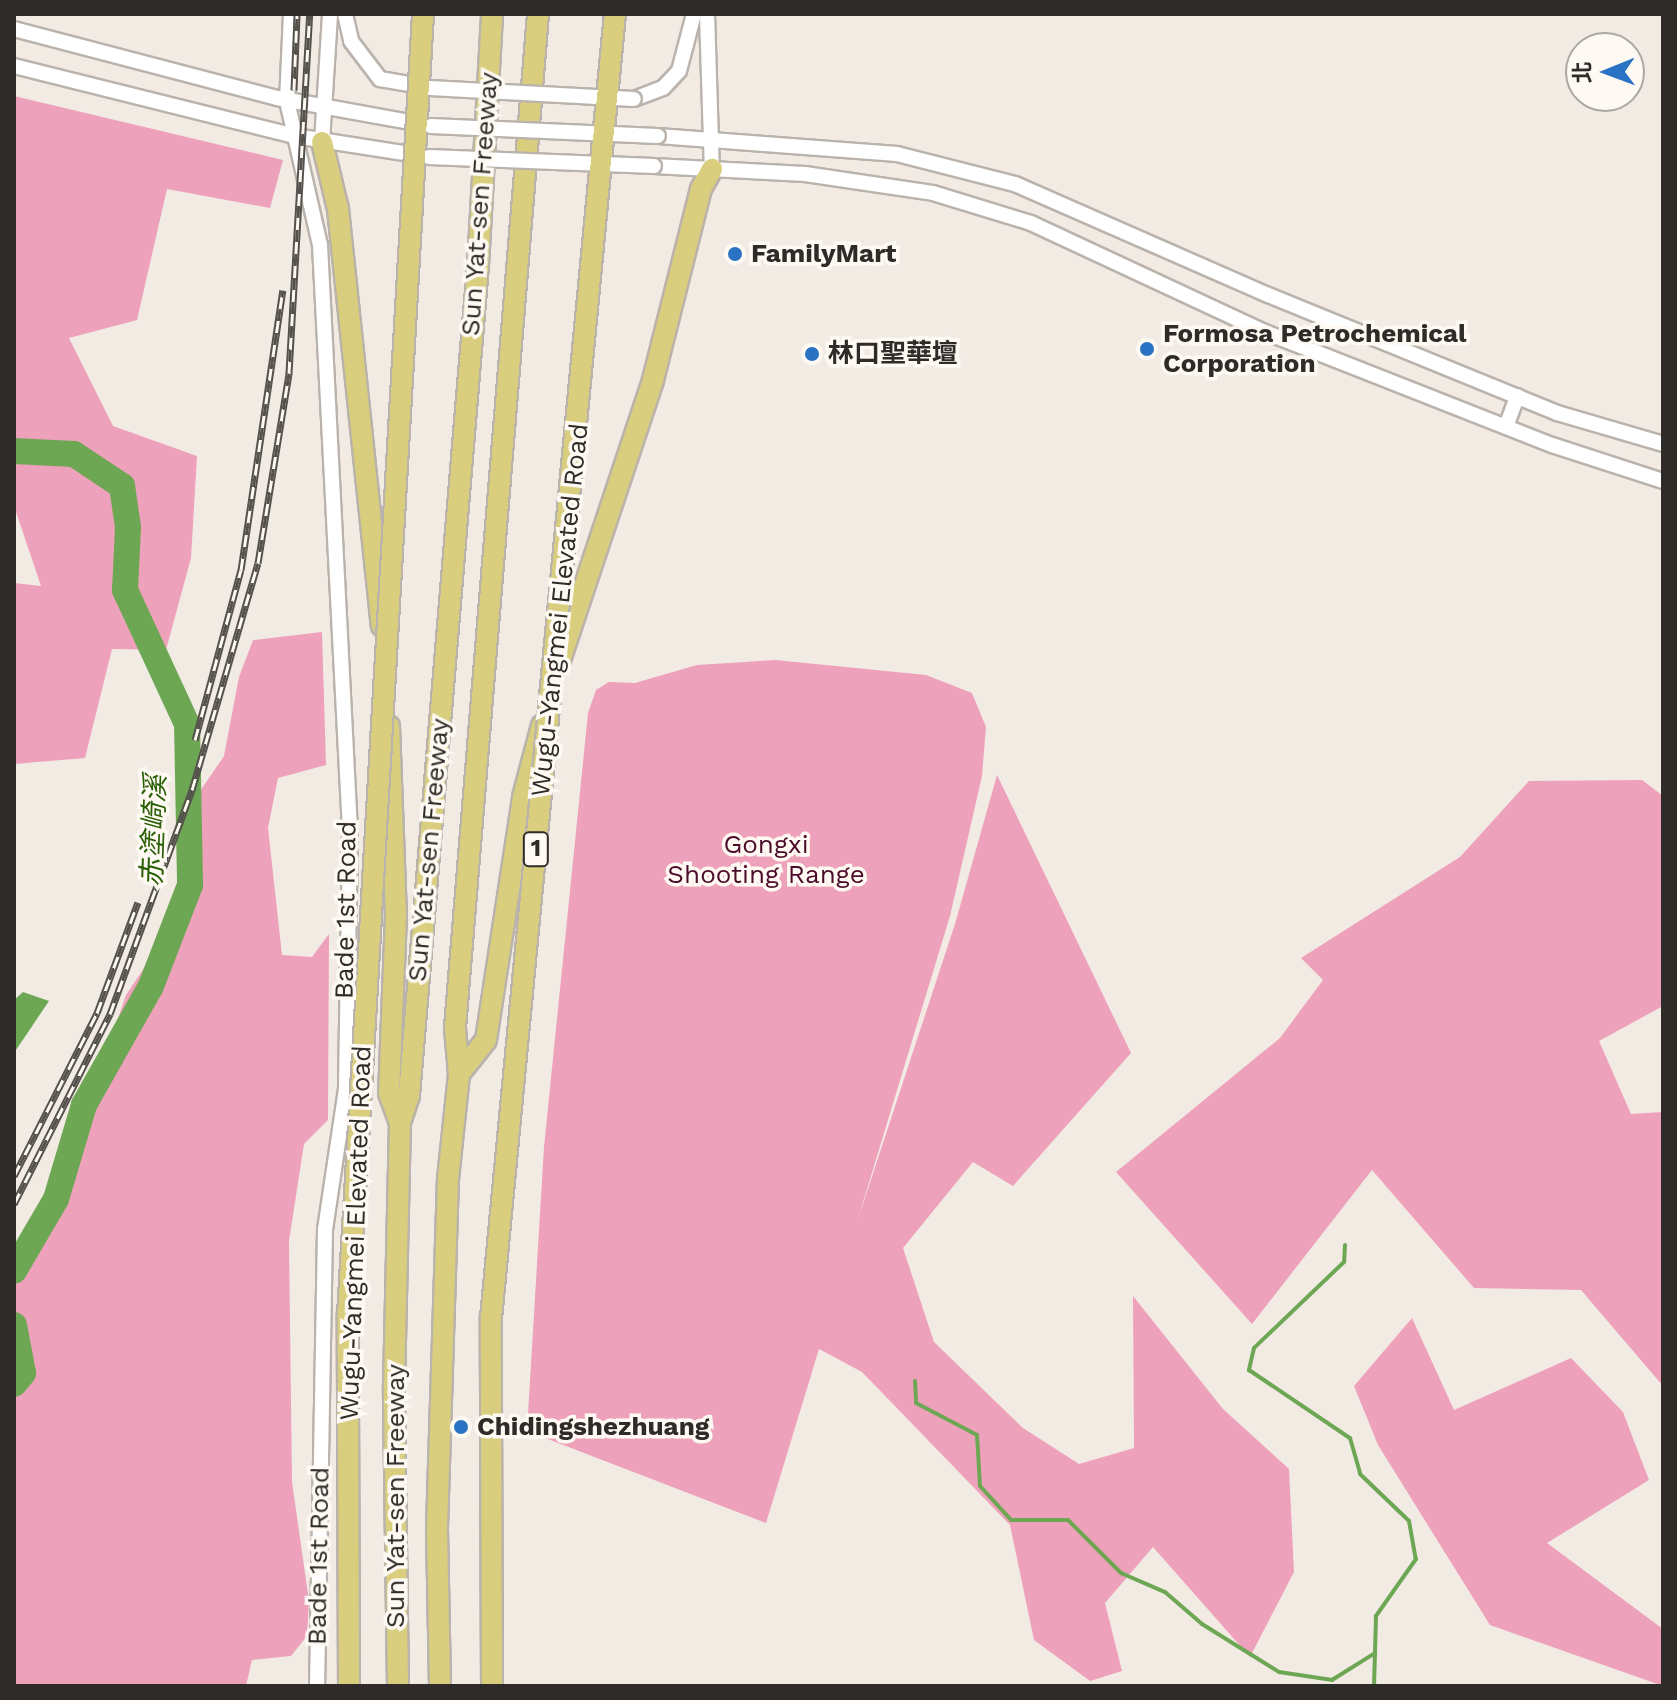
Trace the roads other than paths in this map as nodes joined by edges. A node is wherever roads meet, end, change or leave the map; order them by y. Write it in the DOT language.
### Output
graph roads {
  1 [pos="291,14"];
  2 [pos="330,14"];
  3 [pos="345,14"];
  4 [pos="423,14"];
  5 [pos="492,14"];
  6 [pos="538,14"];
  7 [pos="615,14"];
  8 [pos="694,14"];
  9 [pos="707,14"];
  10 [pos="14,29"];
  11 [pos="14,66"];
  12 [pos="287,101"];
  13 [pos="324,108"];
  14 [pos="295,136"];
  15 [pos="711,138"];
  16 [pos="322,142"];
  17 [pos="712,169"];
  18 [pos="1517,396"];
  19 [pos="1506,427"];
  20 [pos="1663,444"];
  21 [pos="1663,481"];
  22 [pos="459,1074"];
  23 [pos="400,1123"];
  24 [pos="317,1686"];
  25 [pos="349,1686"];
  26 [pos="398,1686"];
  27 [pos="440,1686"];
  28 [pos="492,1686"];
  1 -- 12 [label="street, Bade 1st Road"];
  2 -- 13 [label="street"];
  3 -- 8 [label="street, bridge"];
  4 -- 25 [label="highway, Wugu-Yangmei Elevated Road, bridge"];
  5 -- 23 [label="highway, Sun Yat-sen Freeway"];
  6 -- 22 [label="highway, Sun Yat-sen Freeway"];
  7 -- 28 [label="highway, Wugu-Yangmei Elevated Road / 1, bridge"];
  9 -- 15 [label="street"];
  10 -- 12 [label="street"];
  11 -- 14 [label="street"];
  12 -- 13 [label="street"];
  12 -- 14 [label="street, Bade 1st Road"];
  13 -- 15 [label="street, bridge"];
  13 -- 16 [label="street"];
  14 -- 16 [label="street"];
  14 -- 24 [label="street, Bade 1st Road"];
  15 -- 17 [label="street"];
  15 -- 18 [label="street"];
  16 -- 17 [label="street, bridge"];
  16 -- 23 [label="highway"];
  17 -- 19 [label="street"];
  17 -- 22 [label="highway"];
  18 -- 19 [label="street"];
  18 -- 20 [label="street"];
  19 -- 21 [label="street"];
  22 -- 27 [label="highway, Sun Yat-sen Freeway"];
  23 -- 26 [label="highway, Sun Yat-sen Freeway"];
}
